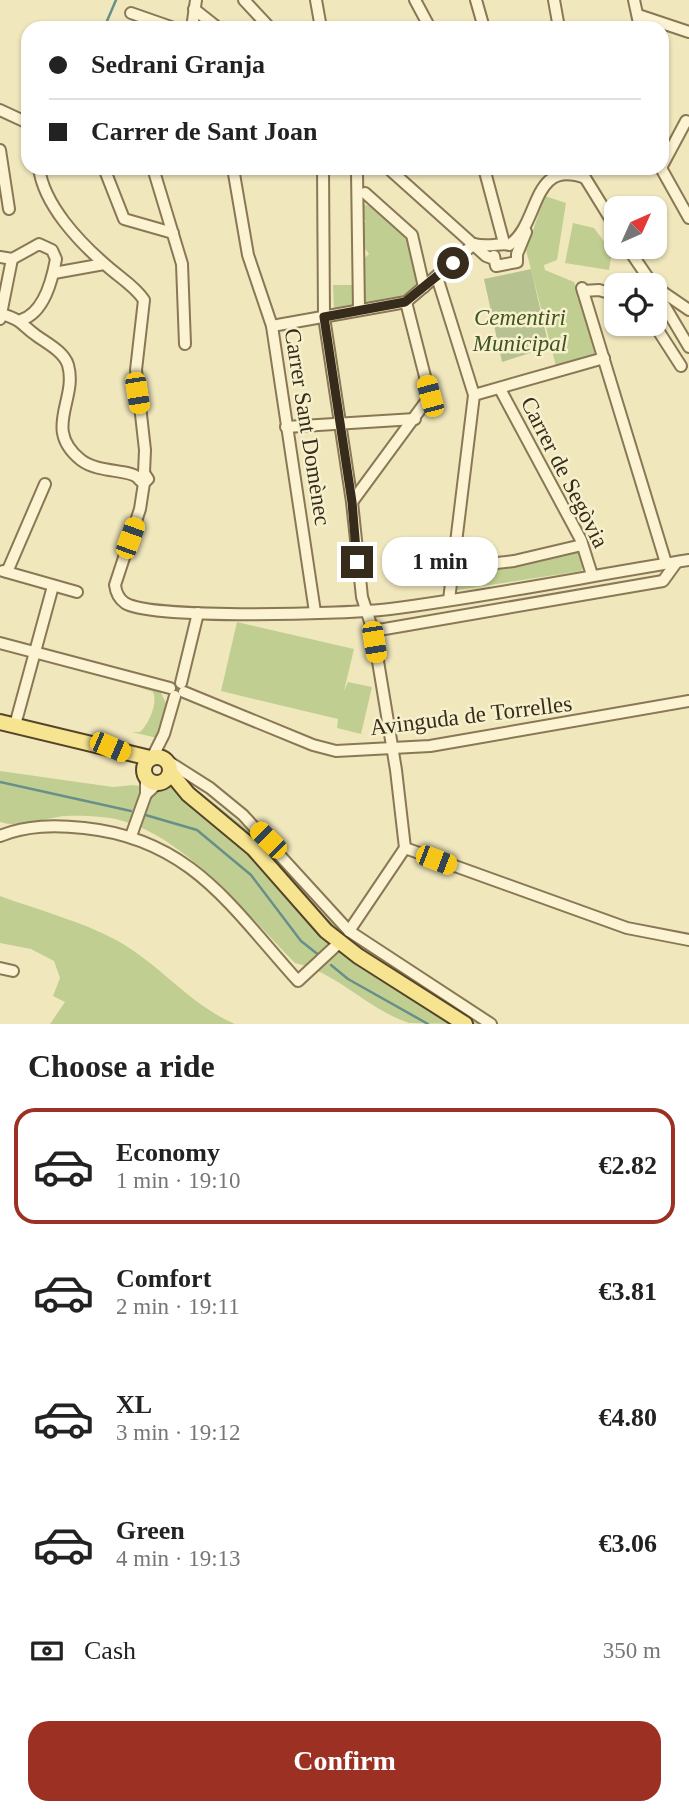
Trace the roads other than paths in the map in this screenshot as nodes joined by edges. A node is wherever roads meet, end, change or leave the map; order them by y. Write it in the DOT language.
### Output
graph roads {
  1 [pos="244,0"];
  2 [pos="316,0"];
  3 [pos="415,0"];
  4 [pos="476,0"];
  5 [pos="554,0"];
  6 [pos="634,0"];
  7 [pos="195,4"];
  8 [pos="131,13"];
  9 [pos="638,15"];
  10 [pos="154,21"];
  11 [pos="211,21"];
  12 [pos="264,21"];
  13 [pos="320,21"];
  14 [pos="426,21"];
  15 [pos="482,21"];
  16 [pos="558,21"];
  17 [pos="639,21"];
  18 [pos="656,21"];
  19 [pos="669,25"];
  20 [pos="689,32"];
  21 [pos="0,110"];
  22 [pos="21,120"];
  23 [pos="686,121"];
  24 [pos="0,150"];
  25 [pos="669,152"];
  26 [pos="40,175"];
  27 [pos="107,175"];
  28 [pos="155,175"];
  29 [pos="234,175"];
  30 [pos="323,175"];
  31 [pos="357,175"];
  32 [pos="396,175"];
  33 [pos="486,175"];
  34 [pos="559,175"];
  35 [pos="583,175"];
  36 [pos="665,175"];
  37 [pos="365,192"];
  38 [pos="9,209"];
  39 [pos="604,209"];
  40 [pos="689,218"];
  41 [pos="173,233"];
  42 [pos="474,244"];
  43 [pos="507,247"];
  44 [pos="6,258"];
  45 [pos="494,259"];
  46 [pos="104,264"];
  47 [pos="54,273"];
  48 [pos="437,277"];
  49 [pos="3,287"];
  50 [pos="424,287"];
  51 [pos="604,291"];
  52 [pos="667,296"];
  53 [pos="405,302"];
  54 [pos="667,309"];
  55 [pos="359,310"];
  56 [pos="689,310"];
  57 [pos="1,317"];
  58 [pos="324,317"];
  59 [pos="21,320"];
  60 [pos="272,326"];
  61 [pos="662,336"];
  62 [pos="185,344"];
  63 [pos="689,347"];
  64 [pos="604,358"];
  65 [pos="681,366"];
  66 [pos="500,389"];
  67 [pos="474,395"];
  68 [pos="415,419"];
  69 [pos="340,424"];
  70 [pos="286,427"];
  71 [pos="142,477"];
  72 [pos="45,484"];
  73 [pos="352,502"];
  74 [pos="582,545"];
  75 [pos="689,561"];
  76 [pos="671,563"];
  77 [pos="453,568"];
  78 [pos="3,571"];
  79 [pos="592,575"];
  80 [pos="53,586"];
  81 [pos="77,592"];
  82 [pos="449,600"];
  83 [pos="367,611"];
  84 [pos="315,612"];
  85 [pos="198,613"];
  86 [pos="373,631"];
  87 [pos="0,643"];
  88 [pos="34,653"];
  89 [pos="178,690"];
  90 [pos="689,701"];
  91 [pos="0,722"];
  92 [pos="15,725"];
  93 [pos="392,750"];
  94 [pos="157,769"];
  95 [pos="0,826"];
  96 [pos="16,830"];
  97 [pos="0,836"];
  98 [pos="131,836"];
  99 [pos="405,848"];
  100 [pos="689,940"];
  101 [pos="340,941"];
  102 [pos="0,968"];
  103 [pos="13,971"];
  104 [pos="465,1024"];
  105 [pos="491,1024"];
  1 -- 12 [label="street"];
  2 -- 13 [label="street"];
  3 -- 14 [label="street"];
  4 -- 15 [label="street"];
  5 -- 16 [label="street"];
  6 -- 9 [label="street"];
  7 -- 11 [label="street"];
  8 -- 10 [label="street"];
  9 -- 17 [label="street"];
  9 -- 18 [label="street"];
  19 -- 20 [label="street"];
  21 -- 22 [label="street"];
  23 -- 25 [label="street"];
  24 -- 38 [label="street"];
  26 -- 46 [label="street"];
  27 -- 41 [label="street"];
  28 -- 41 [label="street"];
  29 -- 60 [label="street, Carrer Sant Domènec"];
  30 -- 58 [label="street"];
  31 -- 55 [label="street"];
  32 -- 42 [label="street"];
  33 -- 43 [label="street"];
  34 -- 43 [label="street"];
  35 -- 39 [label="street"];
  36 -- 40 [label="street"];
  37 -- 50 [label="street"];
  41 -- 62 [label="street"];
  42 -- 43 [label="street"];
  42 -- 45 [label="street"];
  42 -- 48 [label="street"];
  43 -- 45 [label="street"];
  43 -- 45 [label="street"];
  44 -- 47 [label="street"];
  44 -- 49 [label="street"];
  46 -- 47 [label="street"];
  46 -- 71 [label="street"];
  47 -- 59 [label="street"];
  48 -- 50 [label="street"];
  48 -- 67 [label="street"];
  49 -- 57 [label="street"];
  50 -- 53 [label="street"];
  51 -- 64 [label="street"];
  52 -- 56 [label="street"];
  53 -- 55 [label="street"];
  53 -- 68 [label="street"];
  54 -- 63 [label="street"];
  55 -- 58 [label="street"];
  57 -- 59 [label="street"];
  58 -- 60 [label="street"];
  58 -- 69 [label="street"];
  59 -- 71 [label="street"];
  60 -- 70 [label="street, Carrer Sant Domènec"];
  61 -- 65 [label="street"];
  64 -- 66 [label="street"];
  64 -- 76 [label="street"];
  66 -- 67 [label="street"];
  66 -- 74 [label="street, Carrer de Segòvia"];
  67 -- 77 [label="street"];
  68 -- 69 [label="street"];
  68 -- 73 [label="street"];
  69 -- 70 [label="street"];
  69 -- 73 [label="street"];
  70 -- 84 [label="street, Carrer Sant Domènec"];
  71 -- 85 [label="street"];
  72 -- 78 [label="street"];
  73 -- 83 [label="street"];
  74 -- 77 [label="street"];
  74 -- 79 [label="street, Carrer de Segòvia"];
  75 -- 76 [label="street"];
  76 -- 79 [label="street"];
  76 -- 86 [label="street"];
  77 -- 82 [label="street"];
  78 -- 80 [label="street"];
  79 -- 82 [label="street"];
  80 -- 81 [label="street"];
  80 -- 88 [label="street"];
  82 -- 83 [label="street"];
  83 -- 84 [label="street"];
  83 -- 86 [label="street"];
  84 -- 85 [label="street"];
  85 -- 89 [label="street"];
  86 -- 93 [label="street"];
  87 -- 88 [label="street, Avinguda de Torrelles"];
  88 -- 89 [label="street, Avinguda de Torrelles"];
  88 -- 92 [label="street"];
  89 -- 93 [label="street, Avinguda de Torrelles"];
  89 -- 94 [label="street"];
  90 -- 93 [label="street, Avinguda de Torrelles"];
  91 -- 92 [label="main road"];
  92 -- 94 [label="main road"];
  93 -- 99 [label="street"];
  94 -- 98 [label="street"];
  94 -- 101 [label="main road"];
  94 -- 101 [label="street"];
  95 -- 96 [label="street"];
  96 -- 97 [label="street"];
  96 -- 98 [label="street"];
  98 -- 101 [label="street"];
  99 -- 100 [label="street"];
  99 -- 101 [label="street"];
  101 -- 104 [label="main road"];
  101 -- 105 [label="street"];
  102 -- 103 [label="street"];
}
